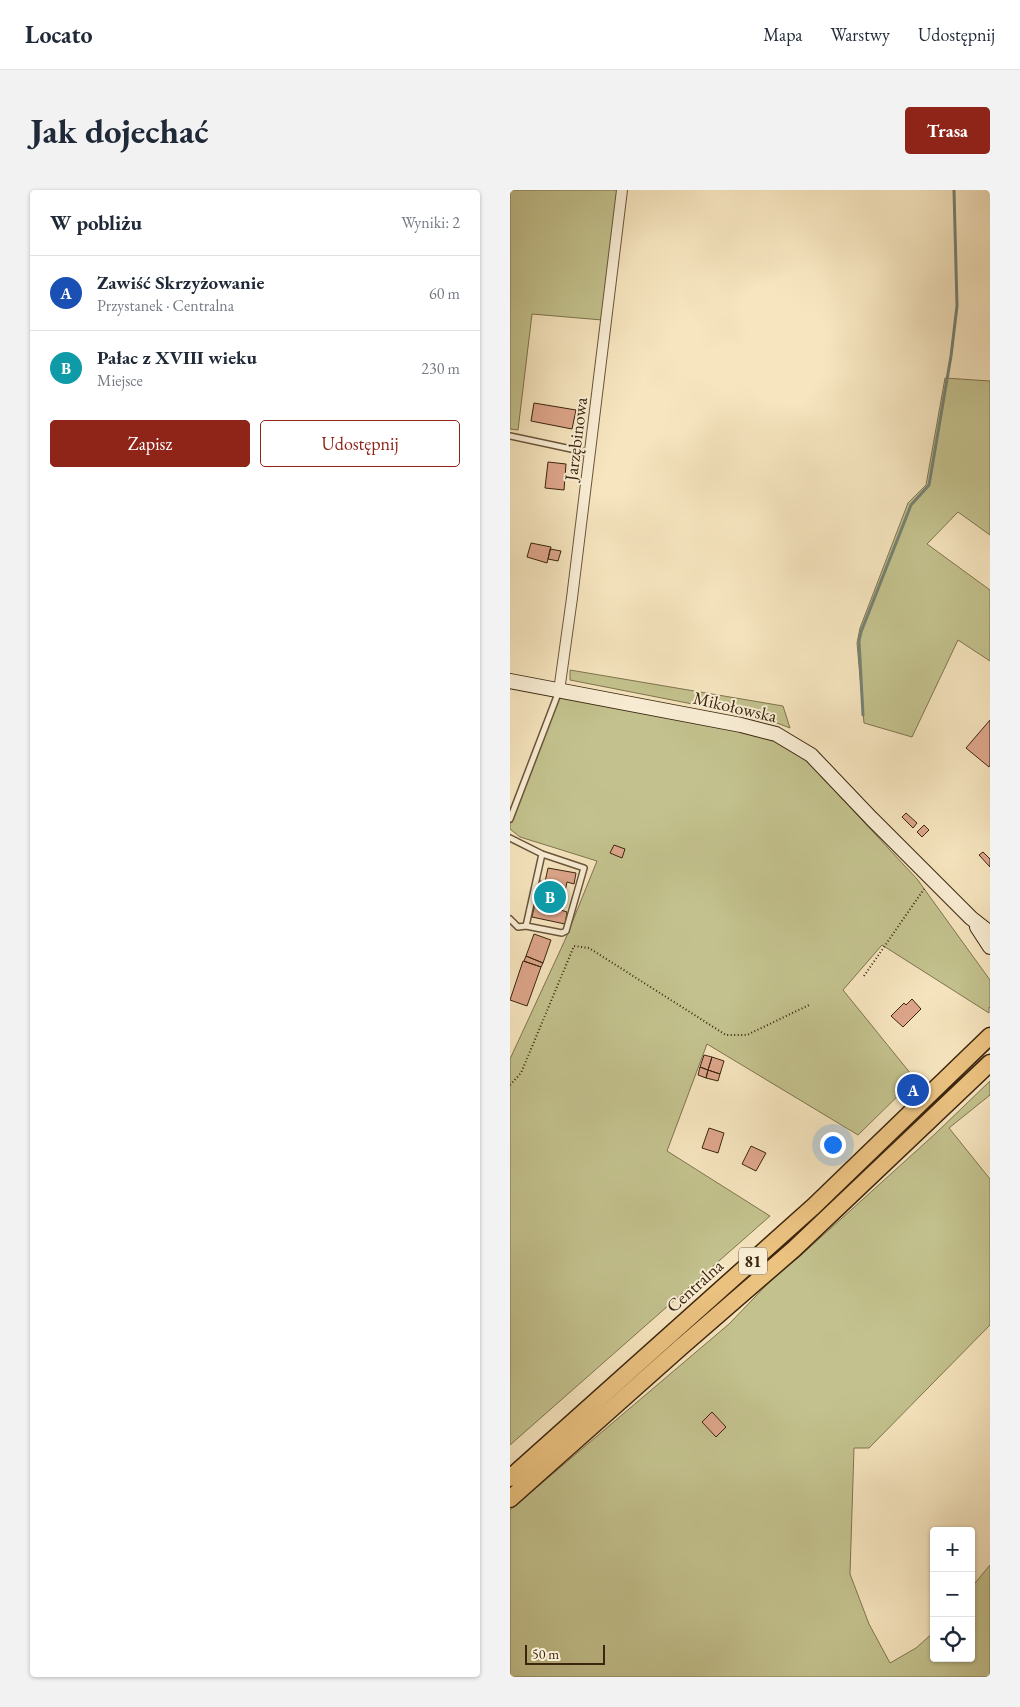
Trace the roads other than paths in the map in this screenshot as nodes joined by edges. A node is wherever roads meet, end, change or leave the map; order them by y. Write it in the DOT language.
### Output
graph roads {
  1 [pos="622,190"];
  2 [pos="510,436"];
  3 [pos="590,453"];
  4 [pos="510,681"];
  5 [pos="559,691"];
  6 [pos="510,819"];
  7 [pos="510,838"];
  8 [pos="542,854"];
  9 [pos="971,918"];
  10 [pos="510,919"];
  11 [pos="526,926"];
  12 [pos="990,933"];
  13 [pos="990,947"];
  14 [pos="990,1036"];
  15 [pos="990,1063"];
  16 [pos="510,1478"];
  17 [pos="510,1498"];
  1 -- 3 [label="street, Jarzębinowa"];
  2 -- 3 [label="lane"];
  3 -- 5 [label="street, Jarzębinowa"];
  4 -- 5 [label="main road, Mikołowska"];
  5 -- 6 [label="lane"];
  5 -- 9 [label="main road, Mikołowska"];
  7 -- 8 [label="lane"];
  8 -- 11 [label="lane"];
  8 -- 11 [label="lane"];
  9 -- 12 [label="main road, Mikołowska"];
  9 -- 13 [label="main road, Mikołowska"];
  10 -- 11 [label="lane"];
  14 -- 16 [label="main road, Centralna / 81"];
  15 -- 17 [label="main road, Centralna / 81"];
}
